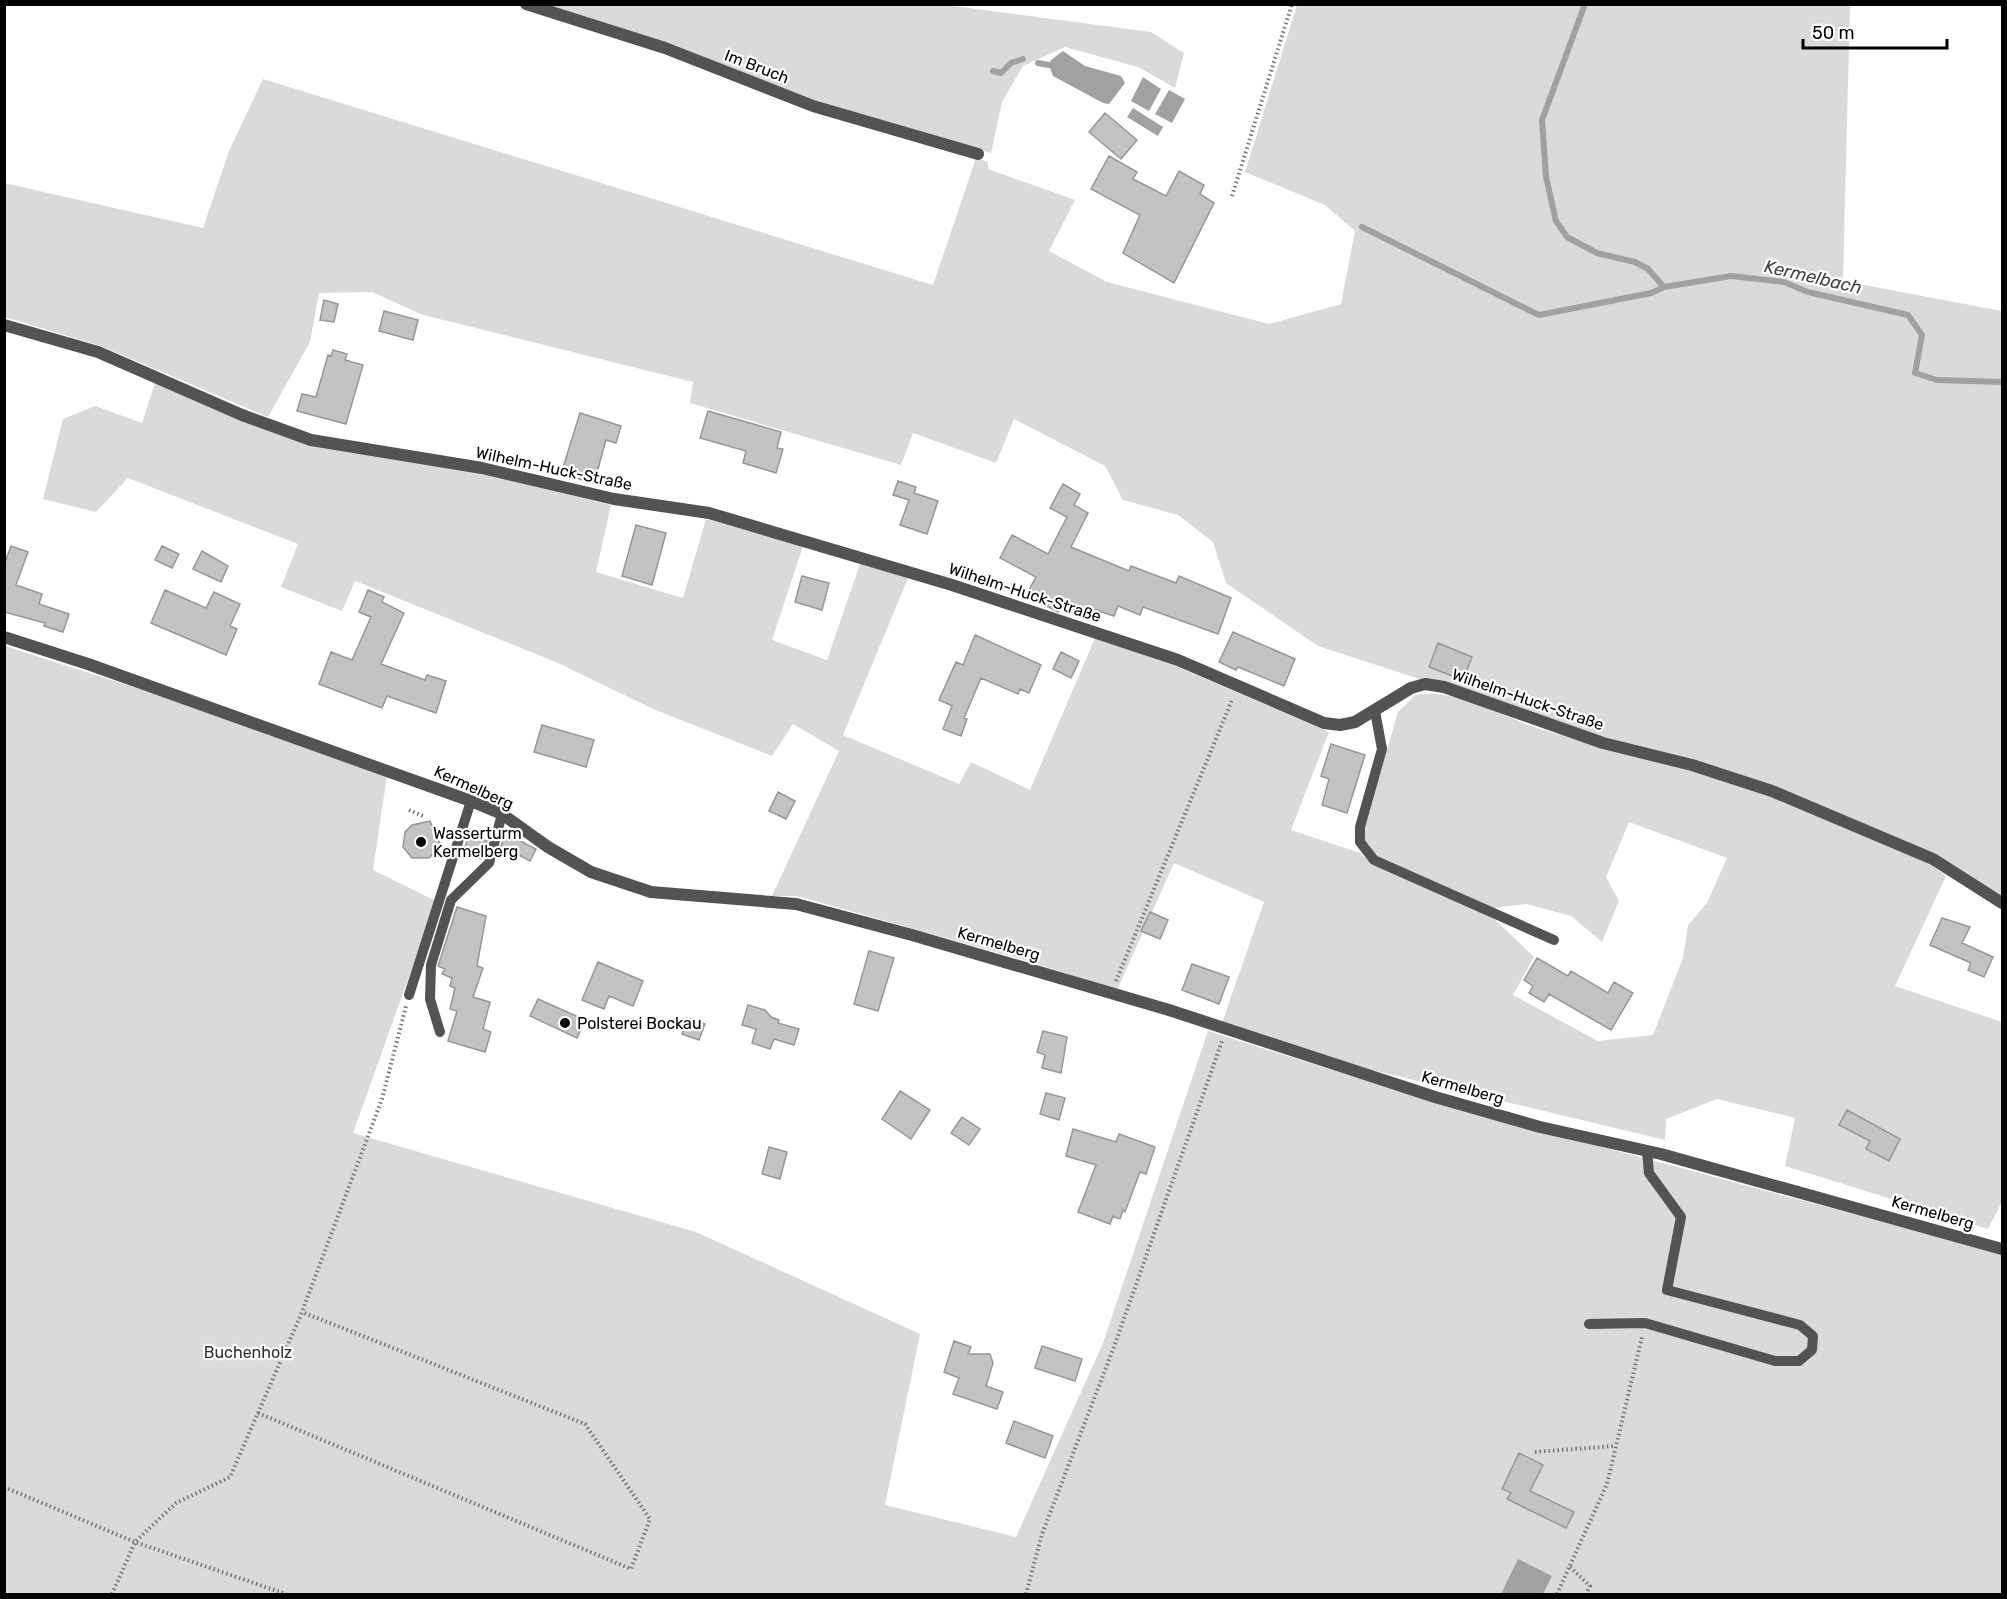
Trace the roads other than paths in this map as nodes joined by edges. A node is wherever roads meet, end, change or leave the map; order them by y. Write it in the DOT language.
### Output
graph roads {
  1 [pos="525,4"];
  2 [pos="978,154"];
  3 [pos="4,325"];
  4 [pos="4,638"];
  5 [pos="1375,711"];
  6 [pos="471,801"];
  7 [pos="502,814"];
  8 [pos="2002,903"];
  9 [pos="1554,940"];
  10 [pos="409,995"];
  11 [pos="440,1032"];
  12 [pos="1647,1151"];
  13 [pos="2002,1249"];
  14 [pos="1589,1323"];
  1 -- 2 [label="street, Im Bruch"];
  3 -- 5 [label="street, Wilhelm-Huck-Straße"];
  4 -- 6 [label="street, Kermelberg"];
  5 -- 8 [label="street, Wilhelm-Huck-Straße"];
  5 -- 9 [label="lane"];
  6 -- 7 [label="street, Kermelberg"];
  6 -- 10 [label="lane"];
  7 -- 11 [label="lane"];
  7 -- 12 [label="street, Kermelberg"];
  12 -- 13 [label="street, Kermelberg"];
  12 -- 14 [label="lane"];
}
